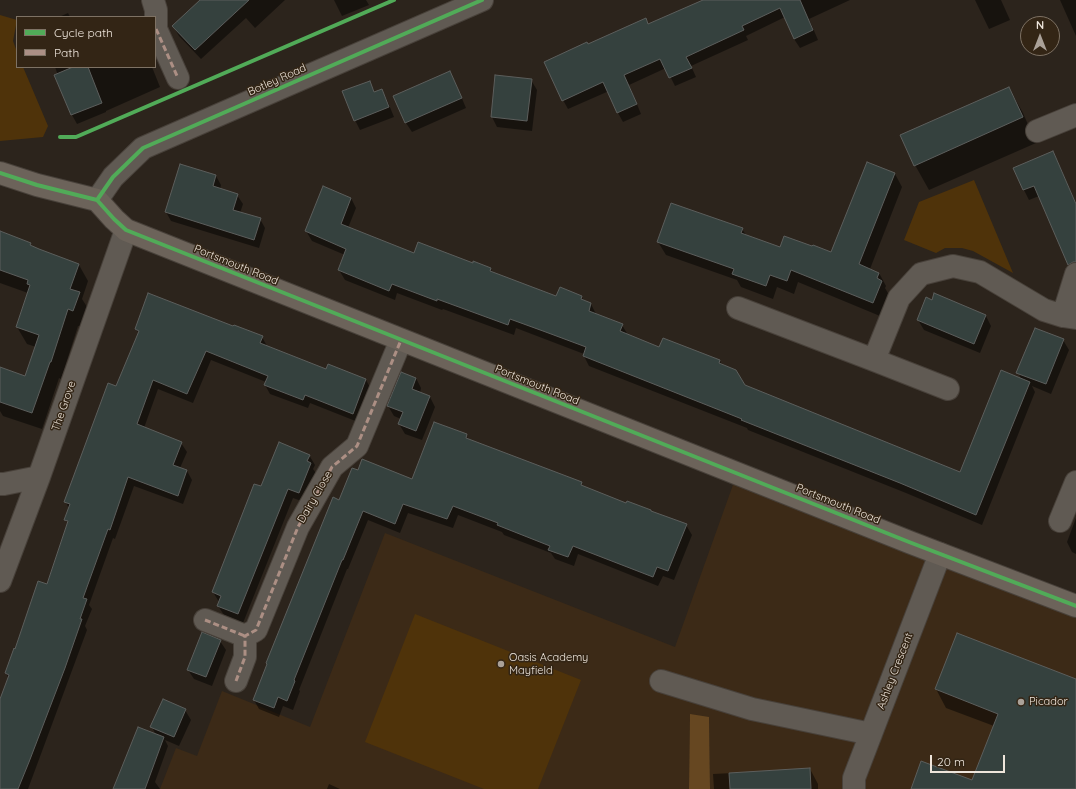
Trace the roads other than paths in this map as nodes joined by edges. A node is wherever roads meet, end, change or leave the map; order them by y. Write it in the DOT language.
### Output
graph roads {
  1 [pos="153,0"];
  2 [pos="482,0"];
  3 [pos="178,78"];
  4 [pos="1076,115"];
  5 [pos="1037,131"];
  6 [pos="0,174"];
  7 [pos="97,200"];
  8 [pos="126,230"];
  9 [pos="1076,274"];
  10 [pos="738,308"];
  11 [pos="1069,317"];
  12 [pos="401,340"];
  13 [pos="874,360"];
  14 [pos="948,389"];
  15 [pos="39,477"];
  16 [pos="1076,482"];
  17 [pos="0,484"];
  18 [pos="1060,521"];
  19 [pos="940,554"];
  20 [pos="0,581"];
  21 [pos="1076,606"];
  22 [pos="205,620"];
  23 [pos="245,636"];
  24 [pos="236,681"];
  25 [pos="661,681"];
  26 [pos="871,734"];
  27 [pos="854,789"];
  1 -- 3 [label="street"];
  2 -- 7 [label="street, Botley Road"];
  4 -- 5 [label="street"];
  6 -- 7 [label="main road"];
  7 -- 8 [label="main road, Portsmouth Road"];
  8 -- 12 [label="main road, Portsmouth Road"];
  8 -- 15 [label="street, The Grove"];
  9 -- 11 [label="street"];
  10 -- 13 [label="street"];
  11 -- 13 [label="street"];
  12 -- 19 [label="main road, Portsmouth Road"];
  12 -- 23 [label="street, Dairy Close"];
  13 -- 14 [label="street"];
  15 -- 17 [label="street"];
  15 -- 20 [label="street, The Grove"];
  16 -- 18 [label="street"];
  19 -- 21 [label="main road, Portsmouth Road"];
  19 -- 26 [label="street, Ashley Crescent"];
  22 -- 23 [label="street"];
  23 -- 24 [label="street"];
  25 -- 26 [label="street"];
  26 -- 27 [label="street, Ashley Crescent"];
}
